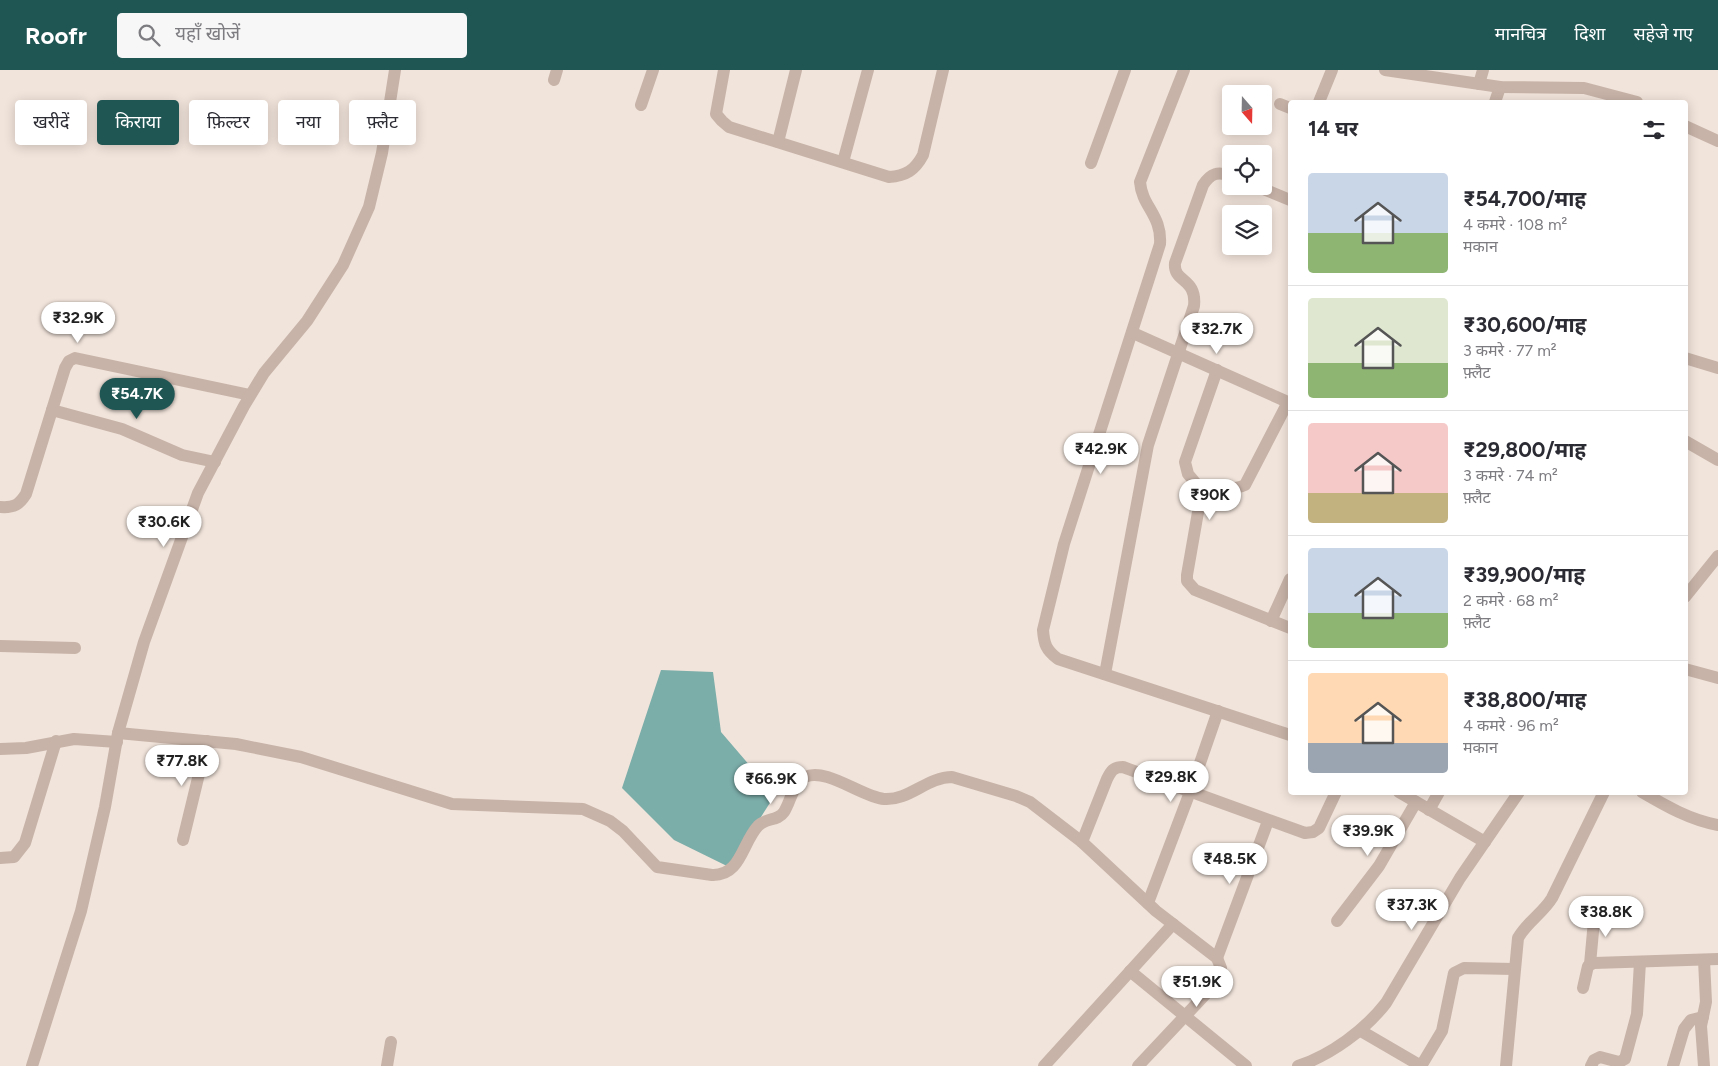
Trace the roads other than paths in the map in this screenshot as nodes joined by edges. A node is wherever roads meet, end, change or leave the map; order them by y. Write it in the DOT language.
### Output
graph roads {
  1 [pos="395,70"];
  2 [pos="652,70"];
  3 [pos="724,70"];
  4 [pos="796,70"];
  5 [pos="868,70"];
  6 [pos="943,70"];
  7 [pos="1125,70"];
  8 [pos="1184,70"];
  9 [pos="1332,70"];
  10 [pos="1386,70"];
  11 [pos="1483,70"];
  12 [pos="1420,73"];
  13 [pos="1479,84"];
  14 [pos="1500,87"];
  15 [pos="1613,99"];
  16 [pos="1320,100"];
  17 [pos="1496,100"];
  18 [pos="641,105"];
  19 [pos="1688,127"];
  20 [pos="1718,141"];
  21 [pos="778,142"];
  22 [pos="843,162"];
  23 [pos="1091,164"];
  24 [pos="1222,174"];
  25 [pos="1272,193"];
  26 [pos="1288,199"];
  27 [pos="1133,333"];
  28 [pos="1177,352"];
  29 [pos="1688,359"];
  30 [pos="1718,368"];
  31 [pos="1218,370"];
  32 [pos="250,396"];
  33 [pos="1288,403"];
  34 [pos="1288,405"];
  35 [pos="52,410"];
  36 [pos="1688,445"];
  37 [pos="1718,460"];
  38 [pos="215,462"];
  39 [pos="1204,493"];
  40 [pos="0,507"];
  41 [pos="1718,556"];
  42 [pos="1288,583"];
  43 [pos="1688,593"];
  44 [pos="1271,621"];
  45 [pos="1288,627"];
  46 [pos="0,646"];
  47 [pos="74,648"];
  48 [pos="1688,670"];
  49 [pos="1105,674"];
  50 [pos="1718,678"];
  51 [pos="1218,711"];
  52 [pos="1288,734"];
  53 [pos="118,738"];
  54 [pos="56,741"];
  55 [pos="207,741"];
  56 [pos="0,749"];
  57 [pos="1190,792"];
  58 [pos="1335,795"];
  59 [pos="1404,795"];
  60 [pos="1437,795"];
  61 [pos="1517,795"];
  62 [pos="1603,795"];
  63 [pos="1647,795"];
  64 [pos="1416,802"];
  65 [pos="1429,810"];
  66 [pos="1268,821"];
  67 [pos="1718,825"];
  68 [pos="183,840"];
  69 [pos="1082,842"];
  70 [pos="1485,842"];
  71 [pos="0,858"];
  72 [pos="1148,903"];
  73 [pos="1595,910"];
  74 [pos="1337,921"];
  75 [pos="1173,924"];
  76 [pos="1217,958"];
  77 [pos="1718,959"];
  78 [pos="1704,960"];
  79 [pos="1640,962"];
  80 [pos="1590,964"];
  81 [pos="1514,969"];
  82 [pos="1130,971"];
  83 [pos="1583,988"];
  84 [pos="1185,1016"];
  85 [pos="1703,1017"];
  86 [pos="1361,1030"];
  87 [pos="391,1042"];
  88 [pos="32,1066"];
  89 [pos="386,1066"];
  90 [pos="1044,1066"];
  91 [pos="1138,1066"];
  92 [pos="1246,1066"];
  93 [pos="1298,1066"];
  94 [pos="1421,1066"];
  95 [pos="1506,1066"];
  96 [pos="1591,1066"];
  97 [pos="1673,1066"];
  98 [pos="1704,1066"];
  1 -- 32 [label="street"];
  2 -- 18 [label="street"];
  3 -- 21 [label="street"];
  4 -- 21 [label="street"];
  5 -- 22 [label="street"];
  6 -- 22 [label="street"];
  7 -- 23 [label="street"];
  8 -- 27 [label="street"];
  9 -- 16 [label="street"];
  10 -- 12 [label="street"];
  11 -- 13 [label="street"];
  12 -- 13 [label="street"];
  13 -- 14 [label="street"];
  14 -- 15 [label="street"];
  14 -- 17 [label="street"];
  19 -- 20 [label="street"];
  21 -- 22 [label="street"];
  24 -- 28 [label="street"];
  25 -- 26 [label="street"];
  27 -- 28 [label="street"];
  27 -- 49 [label="street"];
  28 -- 31 [label="street"];
  28 -- 49 [label="street"];
  29 -- 30 [label="street"];
  31 -- 33 [label="street"];
  31 -- 39 [label="street"];
  32 -- 35 [label="street"];
  32 -- 38 [label="street"];
  34 -- 39 [label="street"];
  35 -- 38 [label="street"];
  35 -- 40 [label="street"];
  36 -- 37 [label="street"];
  38 -- 53 [label="street"];
  39 -- 44 [label="street"];
  41 -- 43 [label="street"];
  42 -- 44 [label="street"];
  44 -- 45 [label="street"];
  46 -- 47 [label="street"];
  48 -- 50 [label="street"];
  49 -- 51 [label="street"];
  51 -- 52 [label="street"];
  51 -- 57 [label="street"];
  53 -- 54 [label="street"];
  53 -- 55 [label="street"];
  53 -- 88 [label="street"];
  54 -- 56 [label="street"];
  54 -- 71 [label="street"];
  55 -- 68 [label="street"];
  55 -- 69 [label="street"];
  57 -- 66 [label="street"];
  57 -- 69 [label="street"];
  57 -- 72 [label="street"];
  58 -- 66 [label="street"];
  59 -- 64 [label="street"];
  60 -- 65 [label="street"];
  61 -- 70 [label="street"];
  62 -- 81 [label="street"];
  63 -- 67 [label="street"];
  64 -- 65 [label="street"];
  64 -- 74 [label="street"];
  65 -- 70 [label="street"];
  66 -- 76 [label="street"];
  69 -- 72 [label="street"];
  70 -- 86 [label="street"];
  72 -- 75 [label="street"];
  73 -- 80 [label="street"];
  75 -- 76 [label="street"];
  75 -- 82 [label="street"];
  76 -- 84 [label="street"];
  77 -- 78 [label="street"];
  78 -- 79 [label="street"];
  78 -- 85 [label="street"];
  79 -- 80 [label="street"];
  79 -- 96 [label="street"];
  80 -- 83 [label="street"];
  81 -- 94 [label="street"];
  81 -- 95 [label="street"];
  82 -- 84 [label="street"];
  82 -- 90 [label="street"];
  84 -- 91 [label="street"];
  84 -- 92 [label="street"];
  85 -- 97 [label="street"];
  85 -- 98 [label="street"];
  86 -- 93 [label="street"];
  86 -- 94 [label="street"];
  87 -- 89 [label="street"];
}
